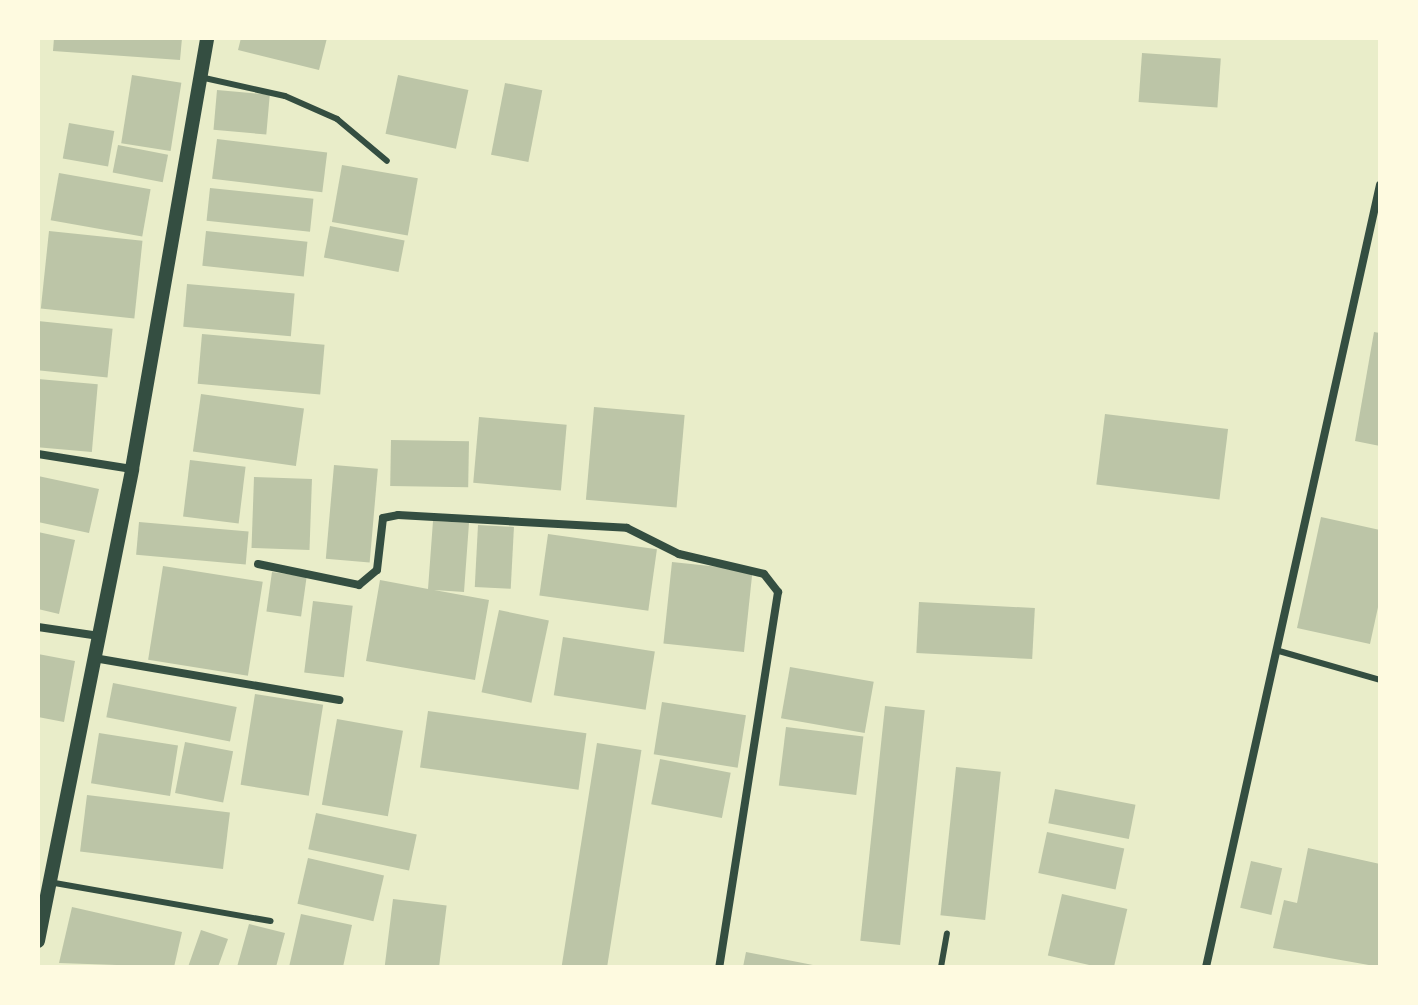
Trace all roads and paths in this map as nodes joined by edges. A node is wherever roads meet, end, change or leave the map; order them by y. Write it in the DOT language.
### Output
graph roads {
  1 [pos="207,38"];
  2 [pos="200,77"];
  3 [pos="387,161"];
  4 [pos="1380,185"];
  5 [pos="38,454"];
  6 [pos="132,469"];
  7 [pos="258,564"];
  8 [pos="38,627"];
  9 [pos="99,636"];
  10 [pos="1279,651"];
  11 [pos="94,658"];
  12 [pos="1380,680"];
  13 [pos="339,700"];
  14 [pos="49,882"];
  15 [pos="271,921"];
  16 [pos="947,934"];
  17 [pos="38,941"];
  18 [pos="719,967"];
  19 [pos="941,967"];
  20 [pos="1206,967"];
  1 -- 2 [label="street"];
  2 -- 3 [label="lane"];
  2 -- 6 [label="street"];
  4 -- 10 [label="street"];
  5 -- 6 [label="street"];
  6 -- 9 [label="street"];
  7 -- 18 [label="street"];
  8 -- 9 [label="street"];
  9 -- 11 [label="street"];
  10 -- 12 [label="lane"];
  10 -- 20 [label="street"];
  11 -- 13 [label="street"];
  11 -- 14 [label="street"];
  14 -- 15 [label="lane"];
  14 -- 17 [label="street"];
  16 -- 19 [label="lane"];
}
